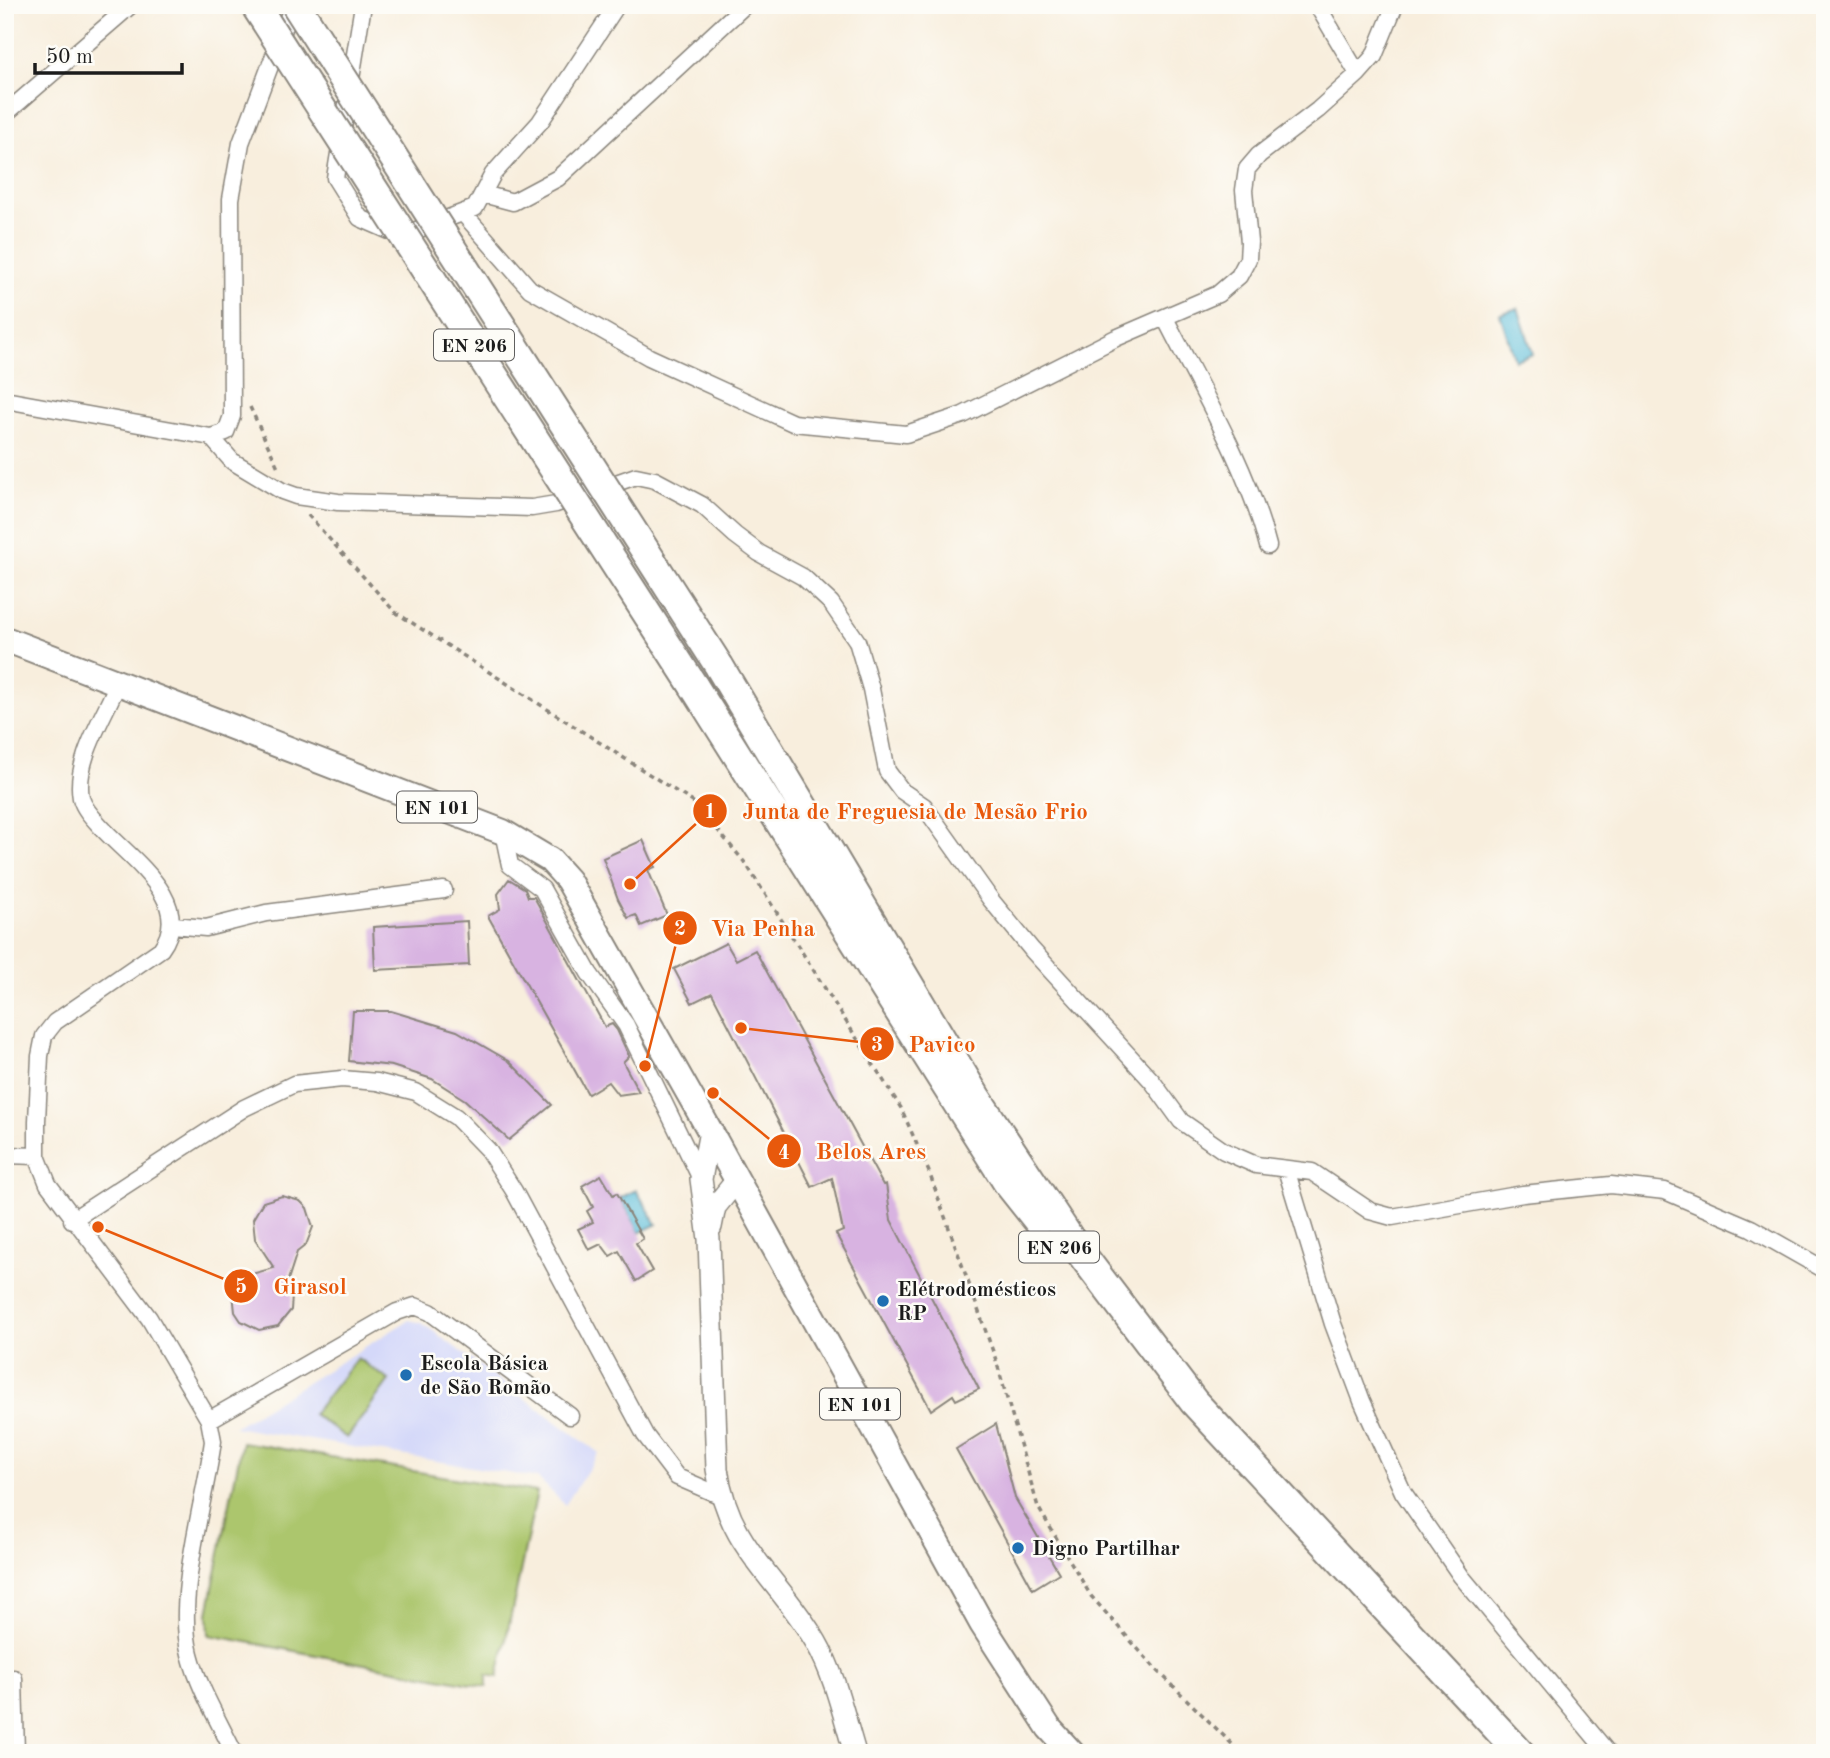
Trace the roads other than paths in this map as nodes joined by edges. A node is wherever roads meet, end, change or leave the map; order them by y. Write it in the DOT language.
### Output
graph roads {
  1 [pos="131,5"];
  2 [pos="255,5"];
  3 [pos="294,5"];
  4 [pos="363,5"];
  5 [pos="617,5"];
  6 [pos="745,5"];
  7 [pos="1317,5"];
  8 [pos="1395,5"];
  9 [pos="1358,74"];
  10 [pos="5,114"];
  11 [pos="483,194"];
  12 [pos="463,213"];
  13 [pos="1165,318"];
  14 [pos="5,400"];
  15 [pos="211,437"];
  16 [pos="1268,545"];
  17 [pos="5,639"];
  18 [pos="118,683"];
  19 [pos="503,832"];
  20 [pos="444,890"];
  21 [pos="173,925"];
  22 [pos="710,1131"];
  23 [pos="5,1155"];
  24 [pos="37,1156"];
  25 [pos="1286,1169"];
  26 [pos="701,1179"];
  27 [pos="737,1180"];
  28 [pos="715,1207"];
  29 [pos="752,1208"];
  30 [pos="72,1220"];
  31 [pos="709,1239"];
  32 [pos="1825,1270"];
  33 [pos="570,1416"];
  34 [pos="209,1420"];
  35 [pos="721,1496"];
  36 [pos="13,1678"];
  37 [pos="16,1753"];
  38 [pos="234,1753"];
  39 [pos="855,1753"];
  40 [pos="1072,1753"];
  41 [pos="1500,1753"];
  42 [pos="1520,1753"];
  43 [pos="1608,1753"];
  1 -- 10 [label="street"];
  2 -- 41 [label="highway, EN 206, bridge"];
  3 -- 15 [label="street"];
  3 -- 42 [label="highway, EN 206, bridge"];
  4 -- 12 [label="street"];
  5 -- 11 [label="street"];
  6 -- 11 [label="street"];
  7 -- 9 [label="street"];
  8 -- 9 [label="street"];
  9 -- 13 [label="street"];
  11 -- 12 [label="street"];
  12 -- 13 [label="street"];
  13 -- 16 [label="street"];
  14 -- 15 [label="street"];
  15 -- 25 [label="street"];
  17 -- 18 [label="main road, EN 101"];
  18 -- 19 [label="main road, EN 101"];
  18 -- 21 [label="street"];
  19 -- 22 [label="main road, EN 101"];
  19 -- 26 [label="street"];
  20 -- 21 [label="street"];
  21 -- 24 [label="street"];
  22 -- 26 [label="street"];
  22 -- 27 [label="main road, EN 101"];
  23 -- 24 [label="street"];
  24 -- 30 [label="street"];
  25 -- 32 [label="street"];
  25 -- 43 [label="street"];
  26 -- 28 [label="street"];
  26 -- 31 [label="street"];
  27 -- 28 [label="street"];
  27 -- 29 [label="main road, EN 101"];
  28 -- 29 [label="street"];
  28 -- 31 [label="street"];
  29 -- 40 [label="main road, EN 101"];
  30 -- 34 [label="street"];
  30 -- 35 [label="street"];
  31 -- 35 [label="street"];
  33 -- 34 [label="street"];
  34 -- 38 [label="street"];
  35 -- 39 [label="street"];
  36 -- 37 [label="street"];
}
